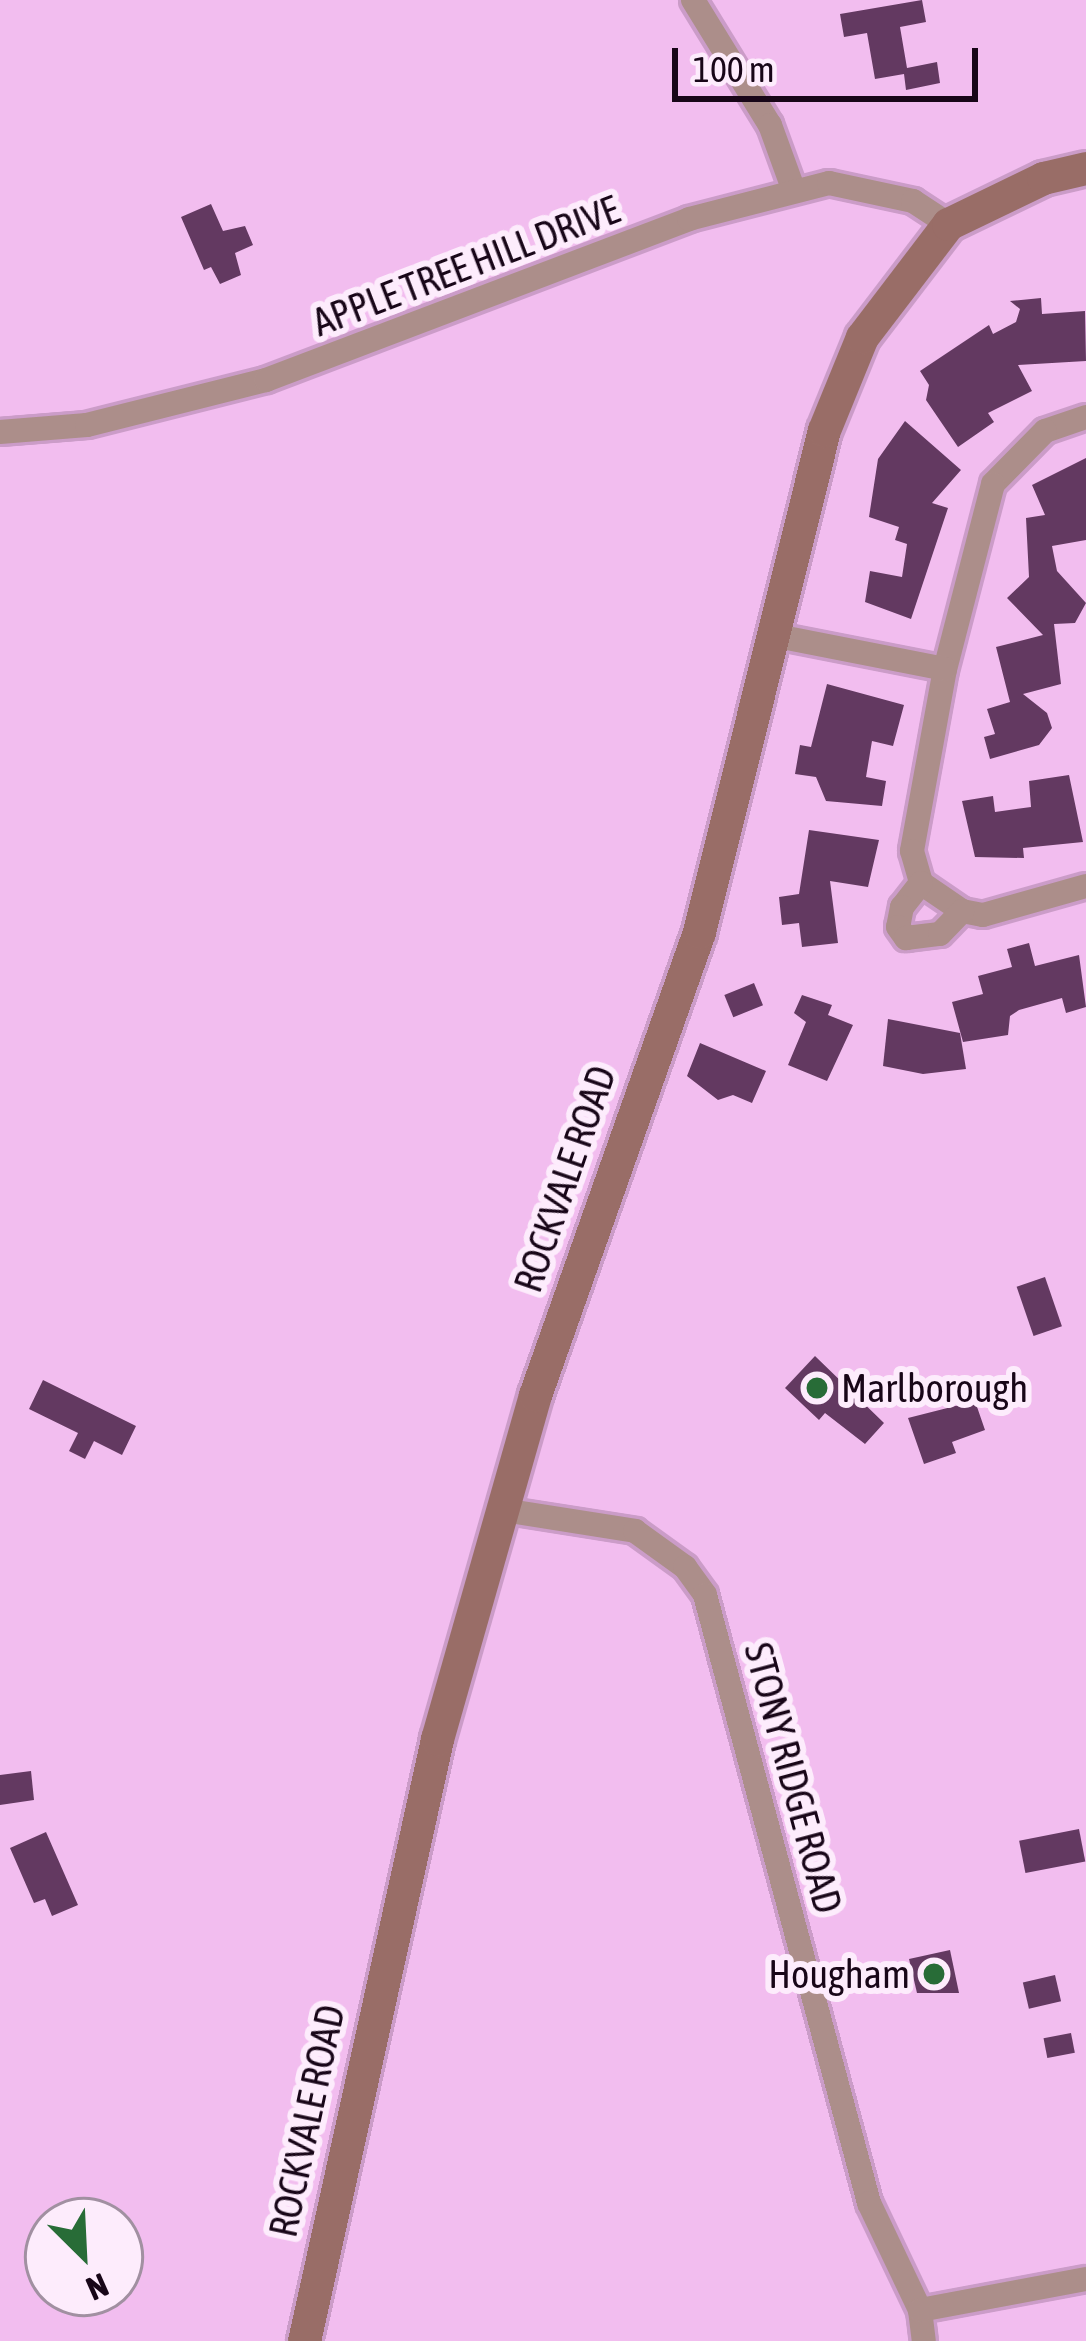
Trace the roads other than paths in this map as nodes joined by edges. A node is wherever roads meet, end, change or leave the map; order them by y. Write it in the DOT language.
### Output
graph roads {
  1 [pos="692,0"];
  2 [pos="1086,168"];
  3 [pos="794,191"];
  4 [pos="948,224"];
  5 [pos="1086,418"];
  6 [pos="0,432"];
  7 [pos="772,635"];
  8 [pos="945,669"];
  9 [pos="922,883"];
  10 [pos="1086,886"];
  11 [pos="962,911"];
  12 [pos="502,1510"];
  13 [pos="1086,2279"];
  14 [pos="920,2311"];
  15 [pos="304,2341"];
  16 [pos="924,2341"];
  1 -- 3 [label="street"];
  2 -- 4 [label="street, ROCKVALE ROAD"];
  3 -- 4 [label="street, APPLE TREE HILL DRIVE"];
  3 -- 6 [label="street, APPLE TREE HILL DRIVE"];
  4 -- 7 [label="street, ROCKVALE ROAD"];
  5 -- 8 [label="street"];
  7 -- 8 [label="street"];
  7 -- 12 [label="street, ROCKVALE ROAD"];
  8 -- 9 [label="street"];
  9 -- 11 [label="street"];
  9 -- 11 [label="street"];
  10 -- 11 [label="street"];
  12 -- 14 [label="street, STONY RIDGE ROAD"];
  12 -- 15 [label="street, ROCKVALE ROAD"];
  13 -- 14 [label="street"];
  14 -- 16 [label="street, STONY RIDGE ROAD"];
}
